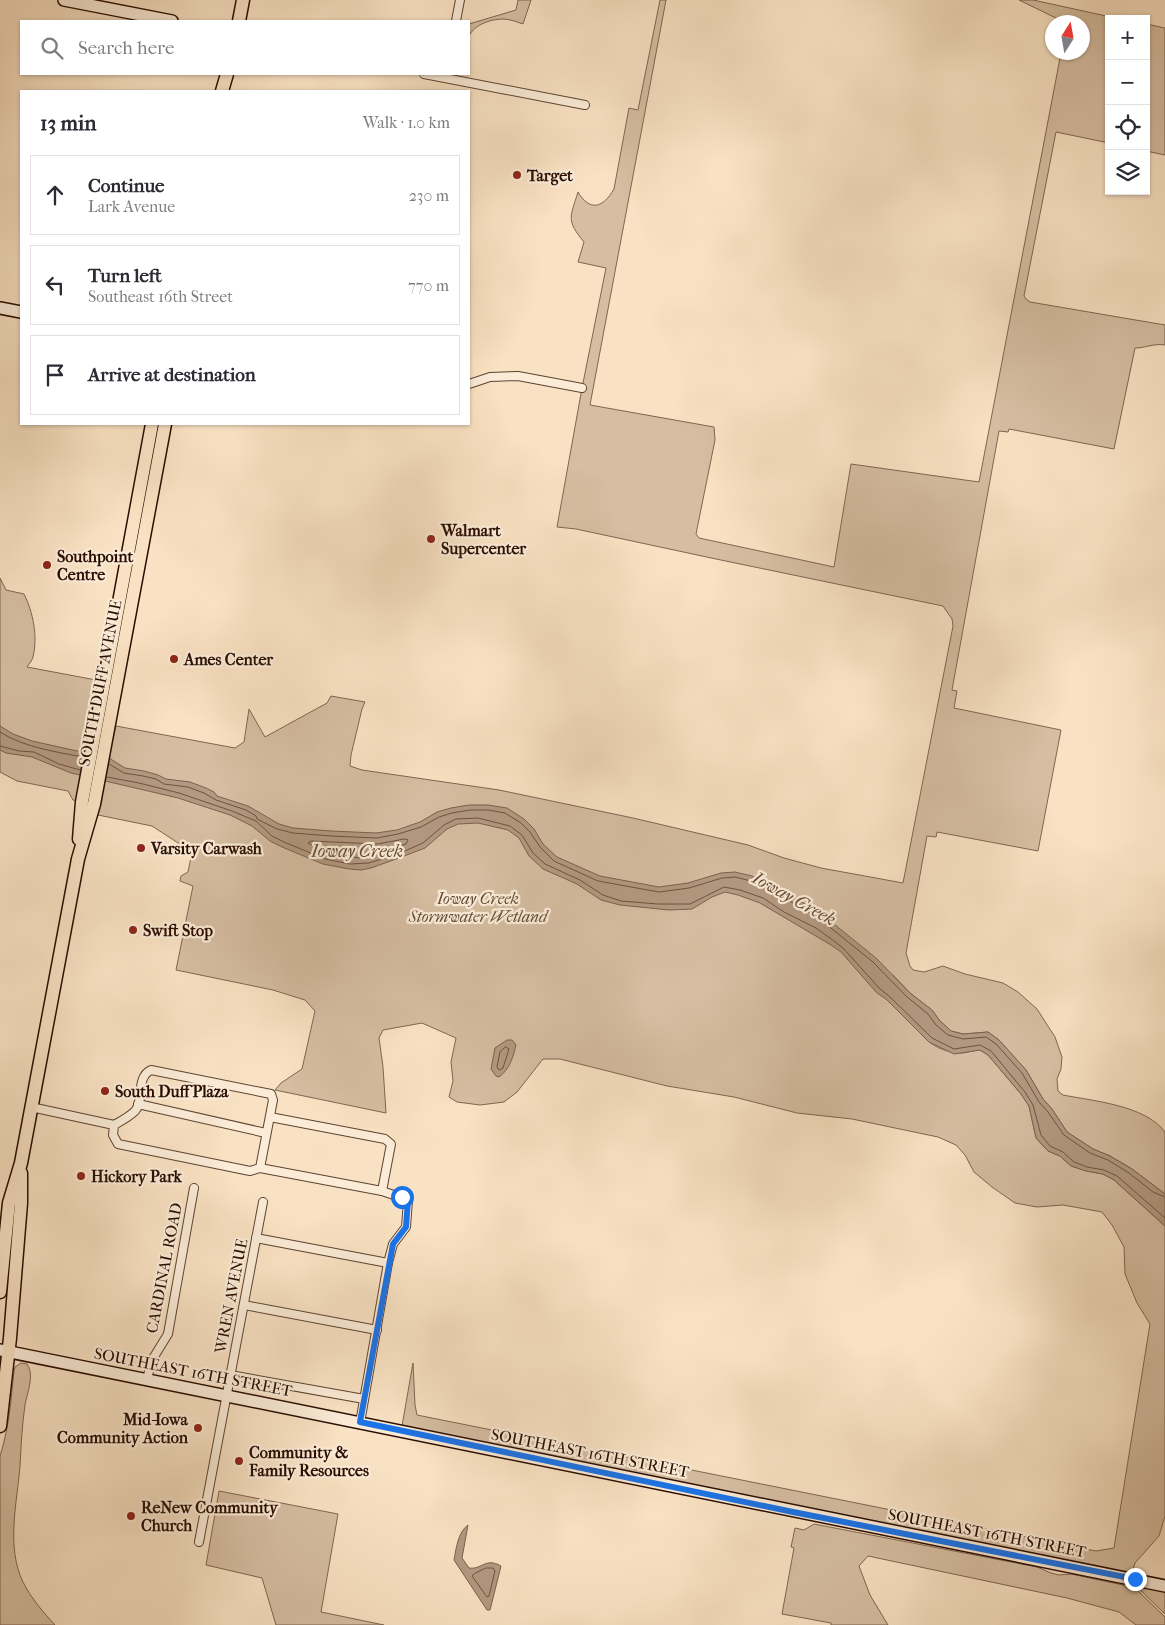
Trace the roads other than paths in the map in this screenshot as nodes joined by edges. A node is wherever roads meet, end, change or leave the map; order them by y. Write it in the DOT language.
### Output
graph roads {
  1 [pos="64,0"];
  2 [pos="243,0"];
  3 [pos="460,0"];
  4 [pos="91,3"];
  5 [pos="168,20"];
  6 [pos="239,20"];
  7 [pos="456,20"];
  8 [pos="227,75"];
  9 [pos="429,75"];
  10 [pos="222,90"];
  11 [pos="585,105"];
  12 [pos="0,308"];
  13 [pos="20,312"];
  14 [pos="470,384"];
  15 [pos="582,388"];
  16 [pos="152,425"];
  17 [pos="165,425"];
  18 [pos="100,738"];
  19 [pos="138,1104"];
  20 [pos="31,1107"];
  21 [pos="270,1116"];
  22 [pos="114,1125"];
  23 [pos="266,1134"];
  24 [pos="21,1163"];
  25 [pos="260,1168"];
  26 [pos="194,1188"];
  27 [pos="382,1191"];
  28 [pos="264,1202"];
  29 [pos="256,1238"];
  30 [pos="388,1263"];
  31 [pos="0,1292"];
  32 [pos="244,1305"];
  33 [pos="377,1330"];
  34 [pos="4,1351"];
  35 [pos="230,1375"];
  36 [pos="147,1380"];
  37 [pos="226,1395"];
  38 [pos="364,1399"];
  39 [pos="360,1422"];
  40 [pos="0,1426"];
  41 [pos="199,1542"];
  42 [pos="1165,1586"];
  1 -- 4 [label="main road"];
  2 -- 6 [label="main road"];
  3 -- 7 [label="street"];
  4 -- 5 [label="main road"];
  8 -- 10 [label="main road"];
  9 -- 11 [label="street"];
  12 -- 13 [label="main road"];
  14 -- 15 [label="street"];
  16 -- 18 [label="main road, SOUTH DUFF AVENUE"];
  17 -- 18 [label="main road, SOUTH DUFF AVENUE"];
  18 -- 20 [label="main road, SOUTH DUFF AVENUE"];
  19 -- 21 [label="street"];
  19 -- 22 [label="street"];
  19 -- 23 [label="street"];
  20 -- 22 [label="street"];
  20 -- 24 [label="main road, SOUTH DUFF AVENUE"];
  21 -- 23 [label="street"];
  21 -- 27 [label="street"];
  22 -- 25 [label="street"];
  23 -- 25 [label="street"];
  24 -- 31 [label="main road, SOUTH DUFF AVENUE"];
  24 -- 34 [label="main road, SOUTH DUFF AVENUE"];
  25 -- 27 [label="street"];
  26 -- 36 [label="street, CARDINAL ROAD"];
  27 -- 30 [label="street"];
  28 -- 29 [label="street, WREN AVENUE"];
  29 -- 30 [label="street"];
  29 -- 32 [label="street, WREN AVENUE"];
  30 -- 33 [label="street"];
  32 -- 33 [label="street"];
  32 -- 35 [label="street, WREN AVENUE"];
  33 -- 38 [label="street"];
  34 -- 36 [label="main road, SOUTHEAST 16TH STREET"];
  34 -- 40 [label="main road, SOUTH DUFF AVENUE"];
  35 -- 37 [label="street, WREN AVENUE"];
  35 -- 38 [label="street"];
  36 -- 37 [label="main road, SOUTHEAST 16TH STREET"];
  37 -- 39 [label="main road, SOUTHEAST 16TH STREET"];
  37 -- 41 [label="street, WREN AVENUE"];
  38 -- 39 [label="street"];
  39 -- 42 [label="main road, SOUTHEAST 16TH STREET"];
}
